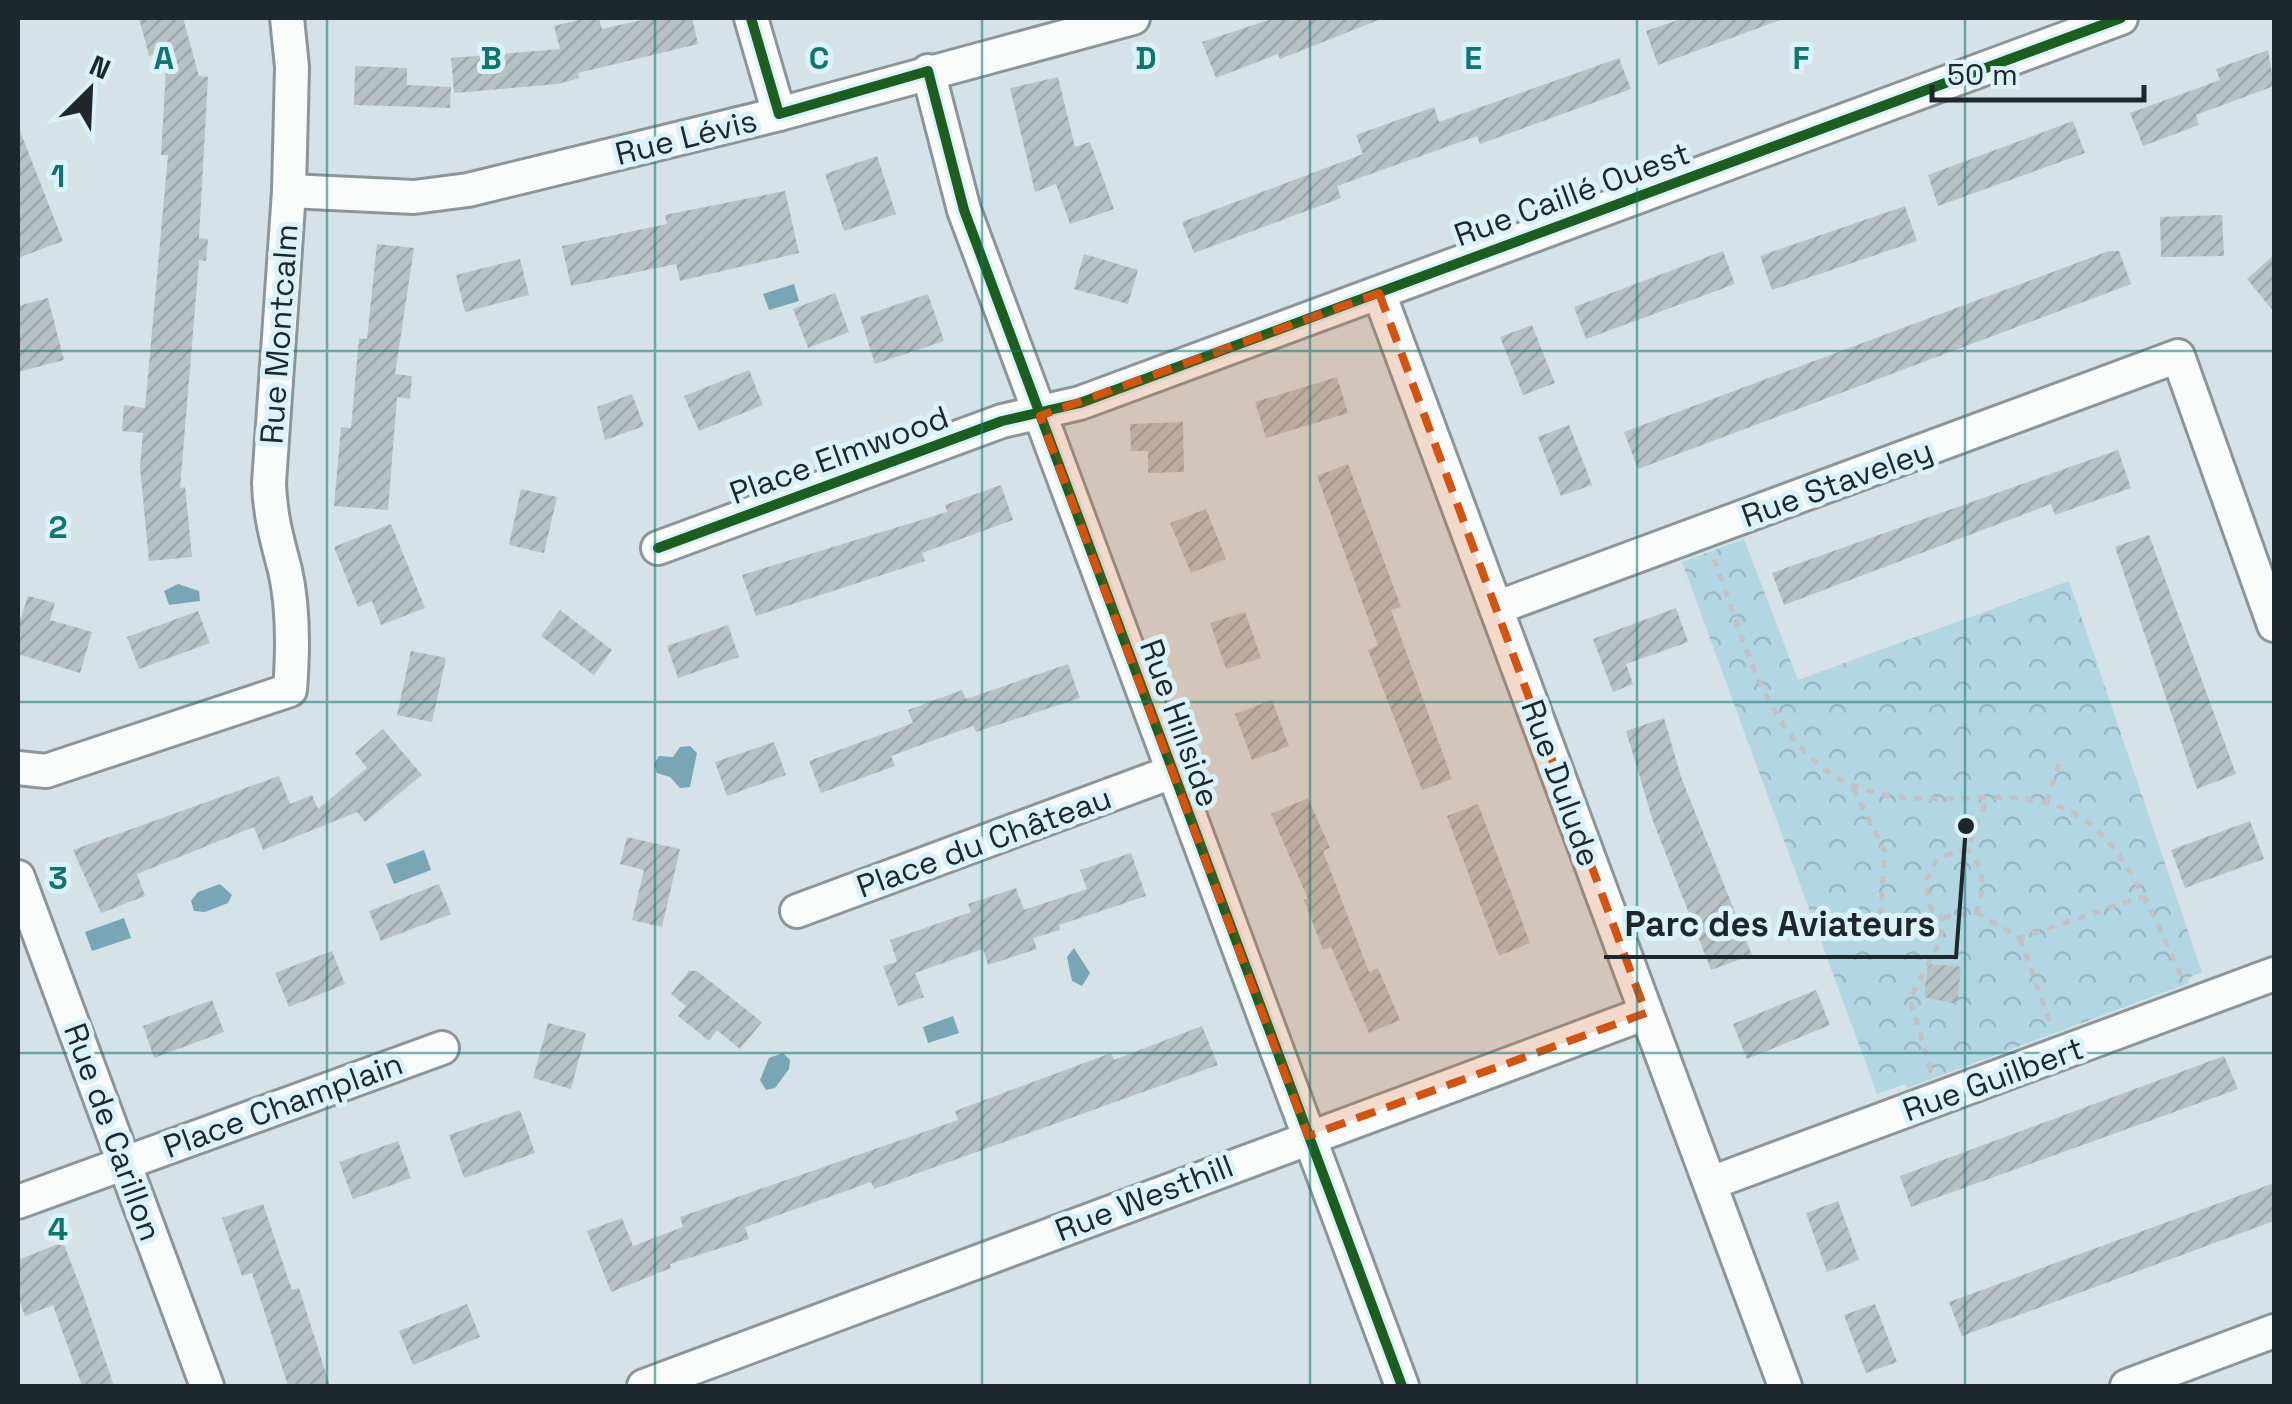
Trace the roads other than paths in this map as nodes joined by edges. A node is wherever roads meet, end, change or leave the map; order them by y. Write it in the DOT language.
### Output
graph roads {
  1 [pos="287,18"];
  2 [pos="751,18"];
  3 [pos="1134,18"];
  4 [pos="2121,18"];
  5 [pos="928,71"];
  6 [pos="779,114"];
  7 [pos="289,191"];
  8 [pos="1379,292"];
  9 [pos="1040,416"];
  10 [pos="658,548"];
  11 [pos="1496,608"];
  12 [pos="2274,624"];
  13 [pos="18,768"];
  14 [pos="1172,772"];
  15 [pos="18,877"];
  16 [pos="797,911"];
  17 [pos="2274,974"];
  18 [pos="1646,1012"];
  19 [pos="442,1048"];
  20 [pos="1308,1136"];
  21 [pos="124,1162"];
  22 [pos="1711,1183"];
  23 [pos="18,1202"];
  24 [pos="2274,1332"];
  25 [pos="207,1386"];
  26 [pos="644,1386"];
  27 [pos="1402,1386"];
  28 [pos="1785,1386"];
  29 [pos="2127,1386"];
  1 -- 7 [label="street, Rue Montcalm"];
  2 -- 6 [label="street"];
  3 -- 5 [label="street, Rue Lévis"];
  4 -- 8 [label="street, Rue Caillé Ouest"];
  5 -- 6 [label="street, Rue Lévis"];
  5 -- 9 [label="street, Rue Hillside"];
  6 -- 7 [label="street, Rue Lévis"];
  7 -- 13 [label="street, Rue Montcalm"];
  8 -- 9 [label="street, Rue Caillé Ouest"];
  8 -- 11 [label="street, Rue Dulude"];
  9 -- 10 [label="street, Place Elmwood"];
  9 -- 14 [label="street, Rue Hillside"];
  11 -- 12 [label="street, Rue Staveley"];
  11 -- 18 [label="street, Rue Dulude"];
  14 -- 16 [label="street, Place du Château"];
  14 -- 20 [label="street, Rue Hillside"];
  15 -- 21 [label="street, Rue de Carillon"];
  17 -- 22 [label="street, Rue Guilbert"];
  18 -- 20 [label="street, Rue Westhill"];
  18 -- 22 [label="street, Rue Dulude"];
  19 -- 21 [label="street, Place Champlain"];
  20 -- 26 [label="street, Rue Westhill"];
  20 -- 27 [label="street, Rue Hillside"];
  21 -- 23 [label="street, Place Champlain"];
  21 -- 25 [label="street, Rue de Carillon"];
  22 -- 28 [label="street, Rue Dulude"];
  24 -- 29 [label="street"];
}
